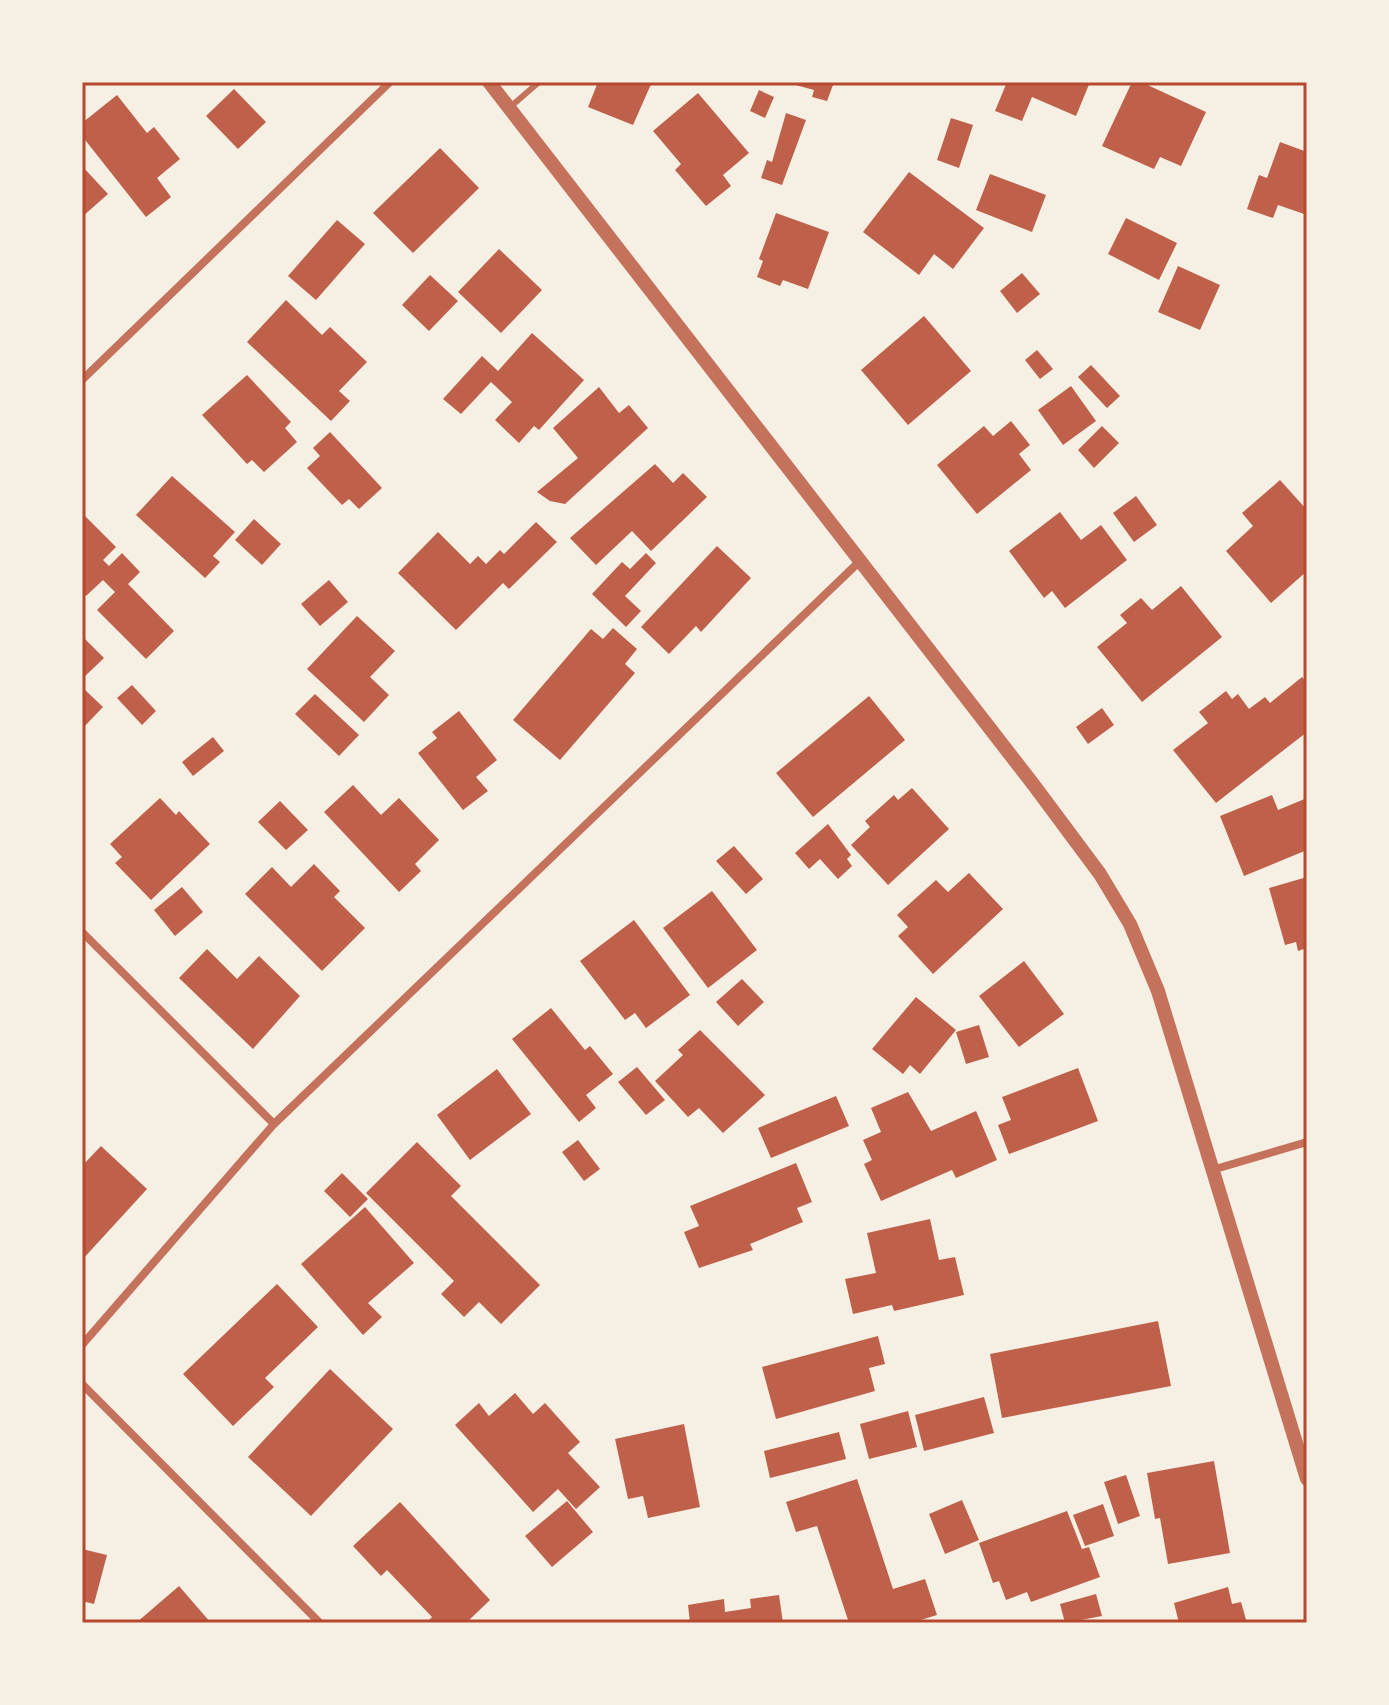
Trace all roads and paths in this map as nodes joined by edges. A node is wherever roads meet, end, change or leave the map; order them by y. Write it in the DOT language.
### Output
graph roads {
  1 [pos="390,82"];
  2 [pos="489,82"];
  3 [pos="539,82"];
  4 [pos="509,108"];
  5 [pos="82,380"];
  6 [pos="860,561"];
  7 [pos="82,932"];
  8 [pos="274,1124"];
  9 [pos="1307,1142"];
  10 [pos="1212,1171"];
  11 [pos="82,1345"];
  12 [pos="82,1384"];
  13 [pos="1307,1479"];
  14 [pos="320,1623"];
  1 -- 5 [label="street"];
  2 -- 4 [label="street"];
  3 -- 4 [label="lane"];
  4 -- 6 [label="street"];
  6 -- 8 [label="street"];
  6 -- 10 [label="street"];
  7 -- 8 [label="street"];
  8 -- 11 [label="street"];
  9 -- 10 [label="street"];
  10 -- 13 [label="street"];
  12 -- 14 [label="street"];
}
